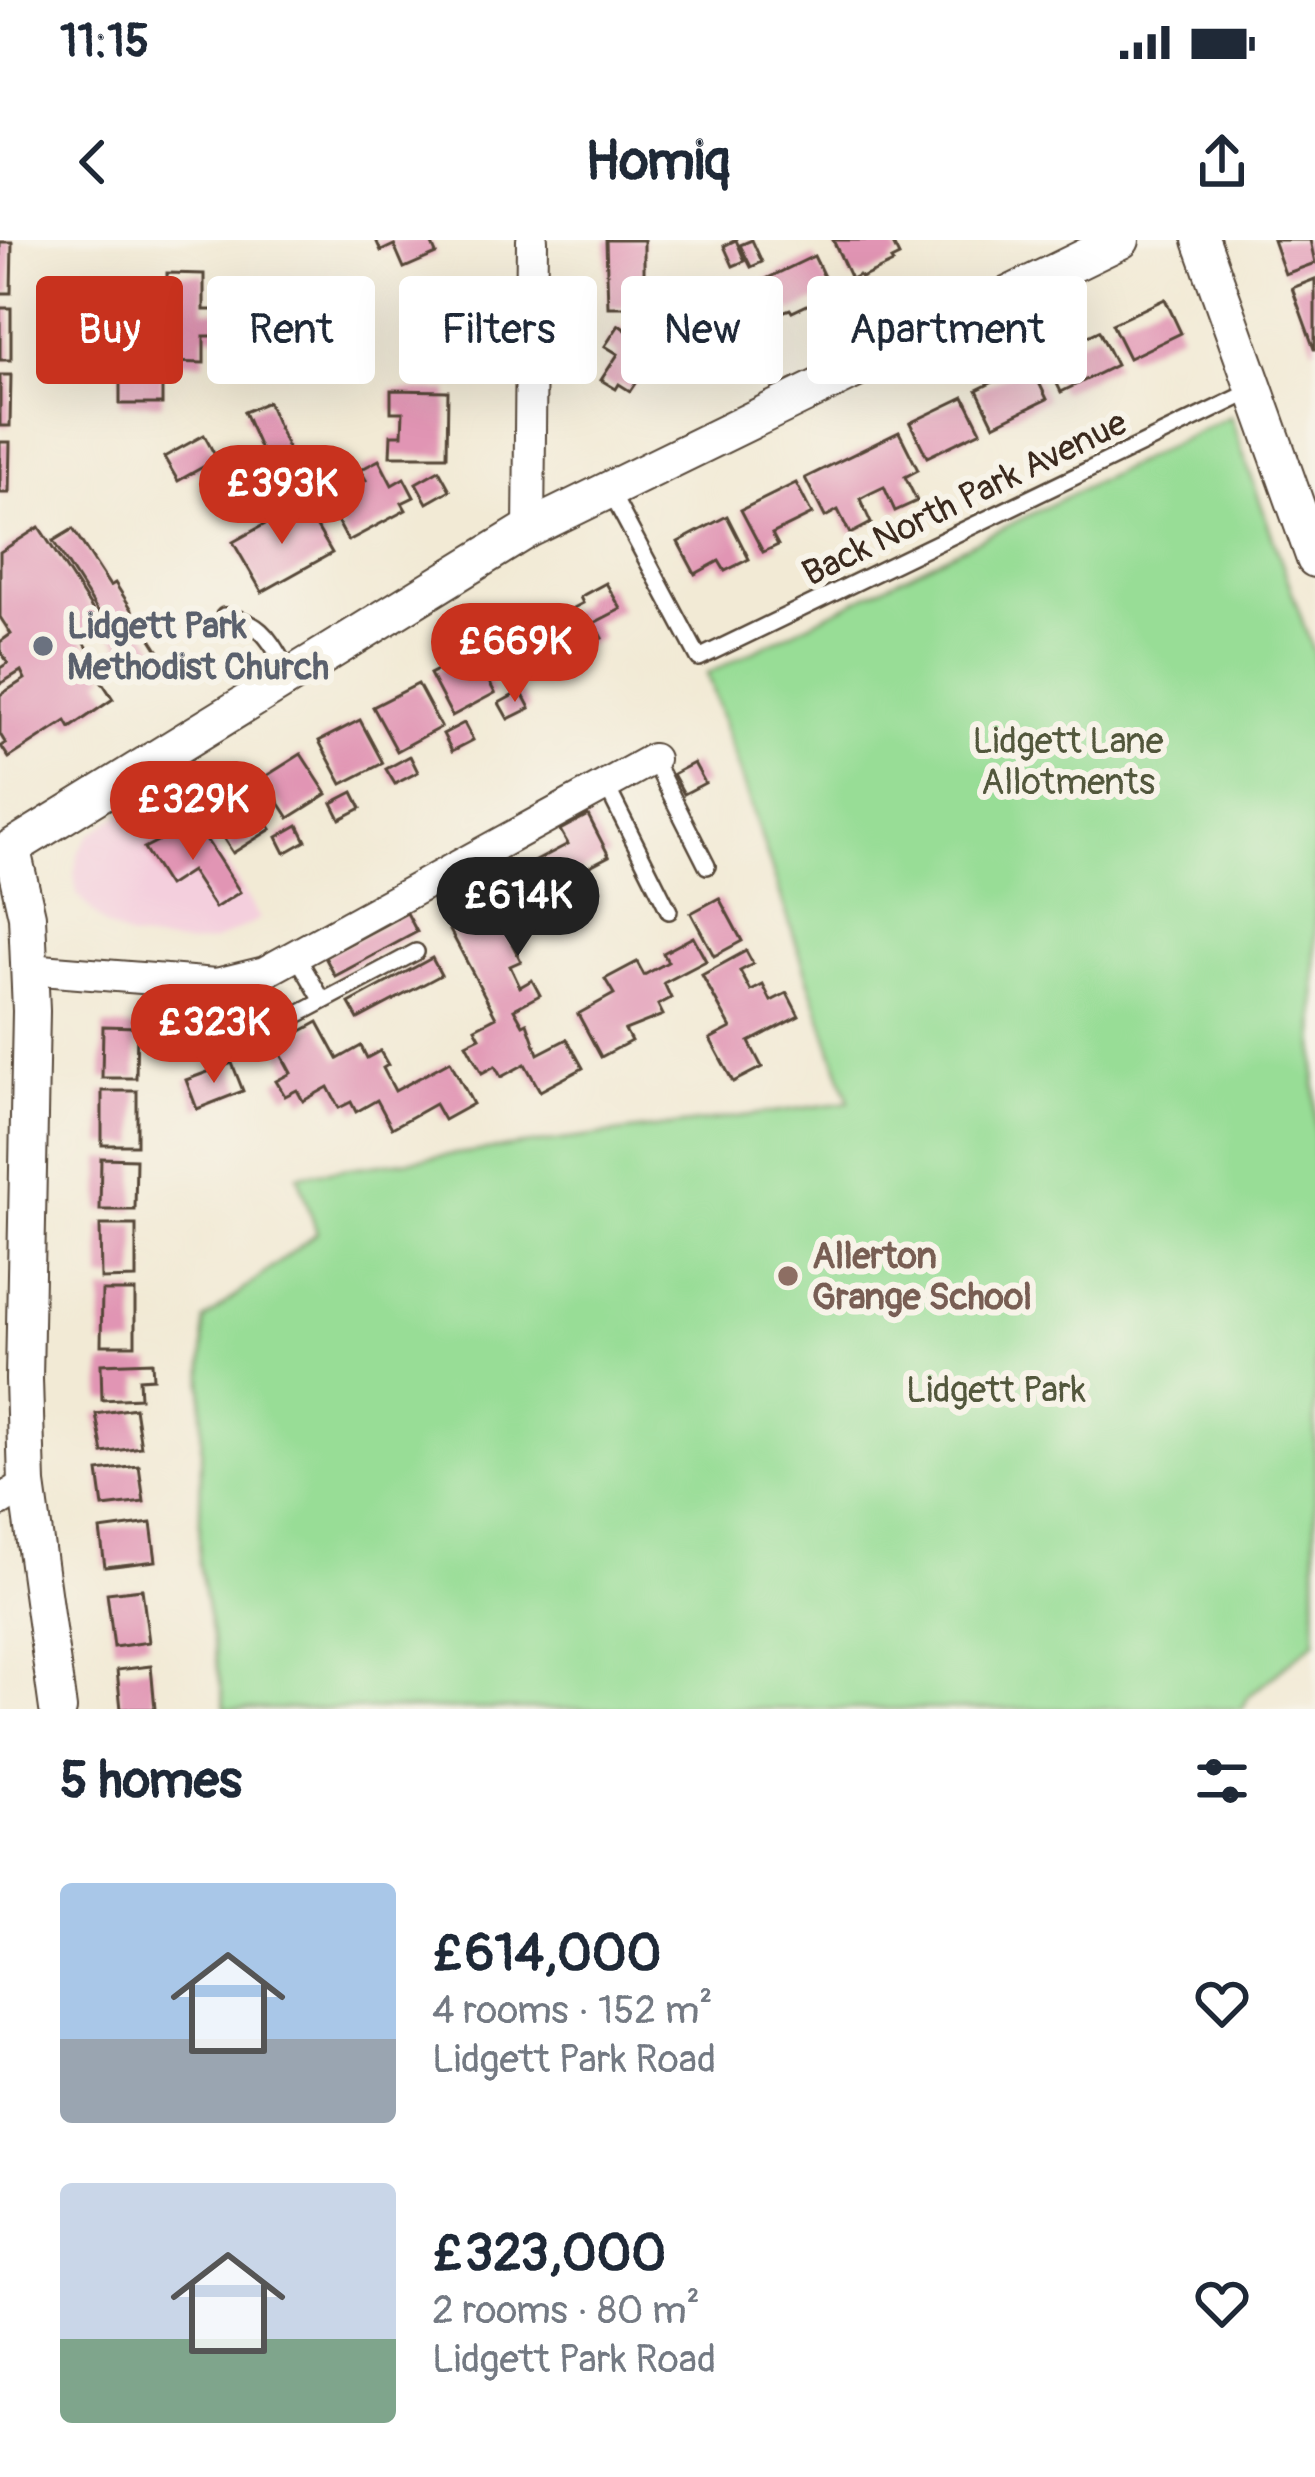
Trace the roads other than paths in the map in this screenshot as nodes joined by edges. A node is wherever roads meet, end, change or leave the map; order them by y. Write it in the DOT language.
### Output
graph roads {
  1 [pos="532,240"];
  2 [pos="1121,240"];
  3 [pos="1202,240"];
  4 [pos="1255,389"];
  5 [pos="609,488"];
  6 [pos="529,529"];
  7 [pos="1315,559"];
  8 [pos="224,616"];
  9 [pos="292,677"];
  10 [pos="653,759"];
  11 [pos="606,785"];
  12 [pos="6,853"];
  13 [pos="707,866"];
  14 [pos="669,910"];
  15 [pos="416,952"];
  16 [pos="296,955"];
  17 [pos="29,969"];
  18 [pos="323,1000"];
  19 [pos="282,1023"];
  20 [pos="14,1492"];
  21 [pos="58,1709"];
  1 -- 6 [label="street"];
  2 -- 5 [label="street"];
  3 -- 4 [label="street"];
  4 -- 5 [label="lane, Back North Park Avenue"];
  4 -- 7 [label="street"];
  5 -- 6 [label="street"];
  6 -- 9 [label="street"];
  8 -- 9 [label="lane"];
  9 -- 12 [label="street"];
  10 -- 11 [label="street"];
  10 -- 13 [label="lane"];
  11 -- 14 [label="lane"];
  11 -- 16 [label="street"];
  12 -- 17 [label="street"];
  15 -- 18 [label="lane"];
  16 -- 17 [label="street"];
  16 -- 18 [label="lane"];
  17 -- 20 [label="street"];
  18 -- 19 [label="lane"];
  20 -- 21 [label="street"];
}
